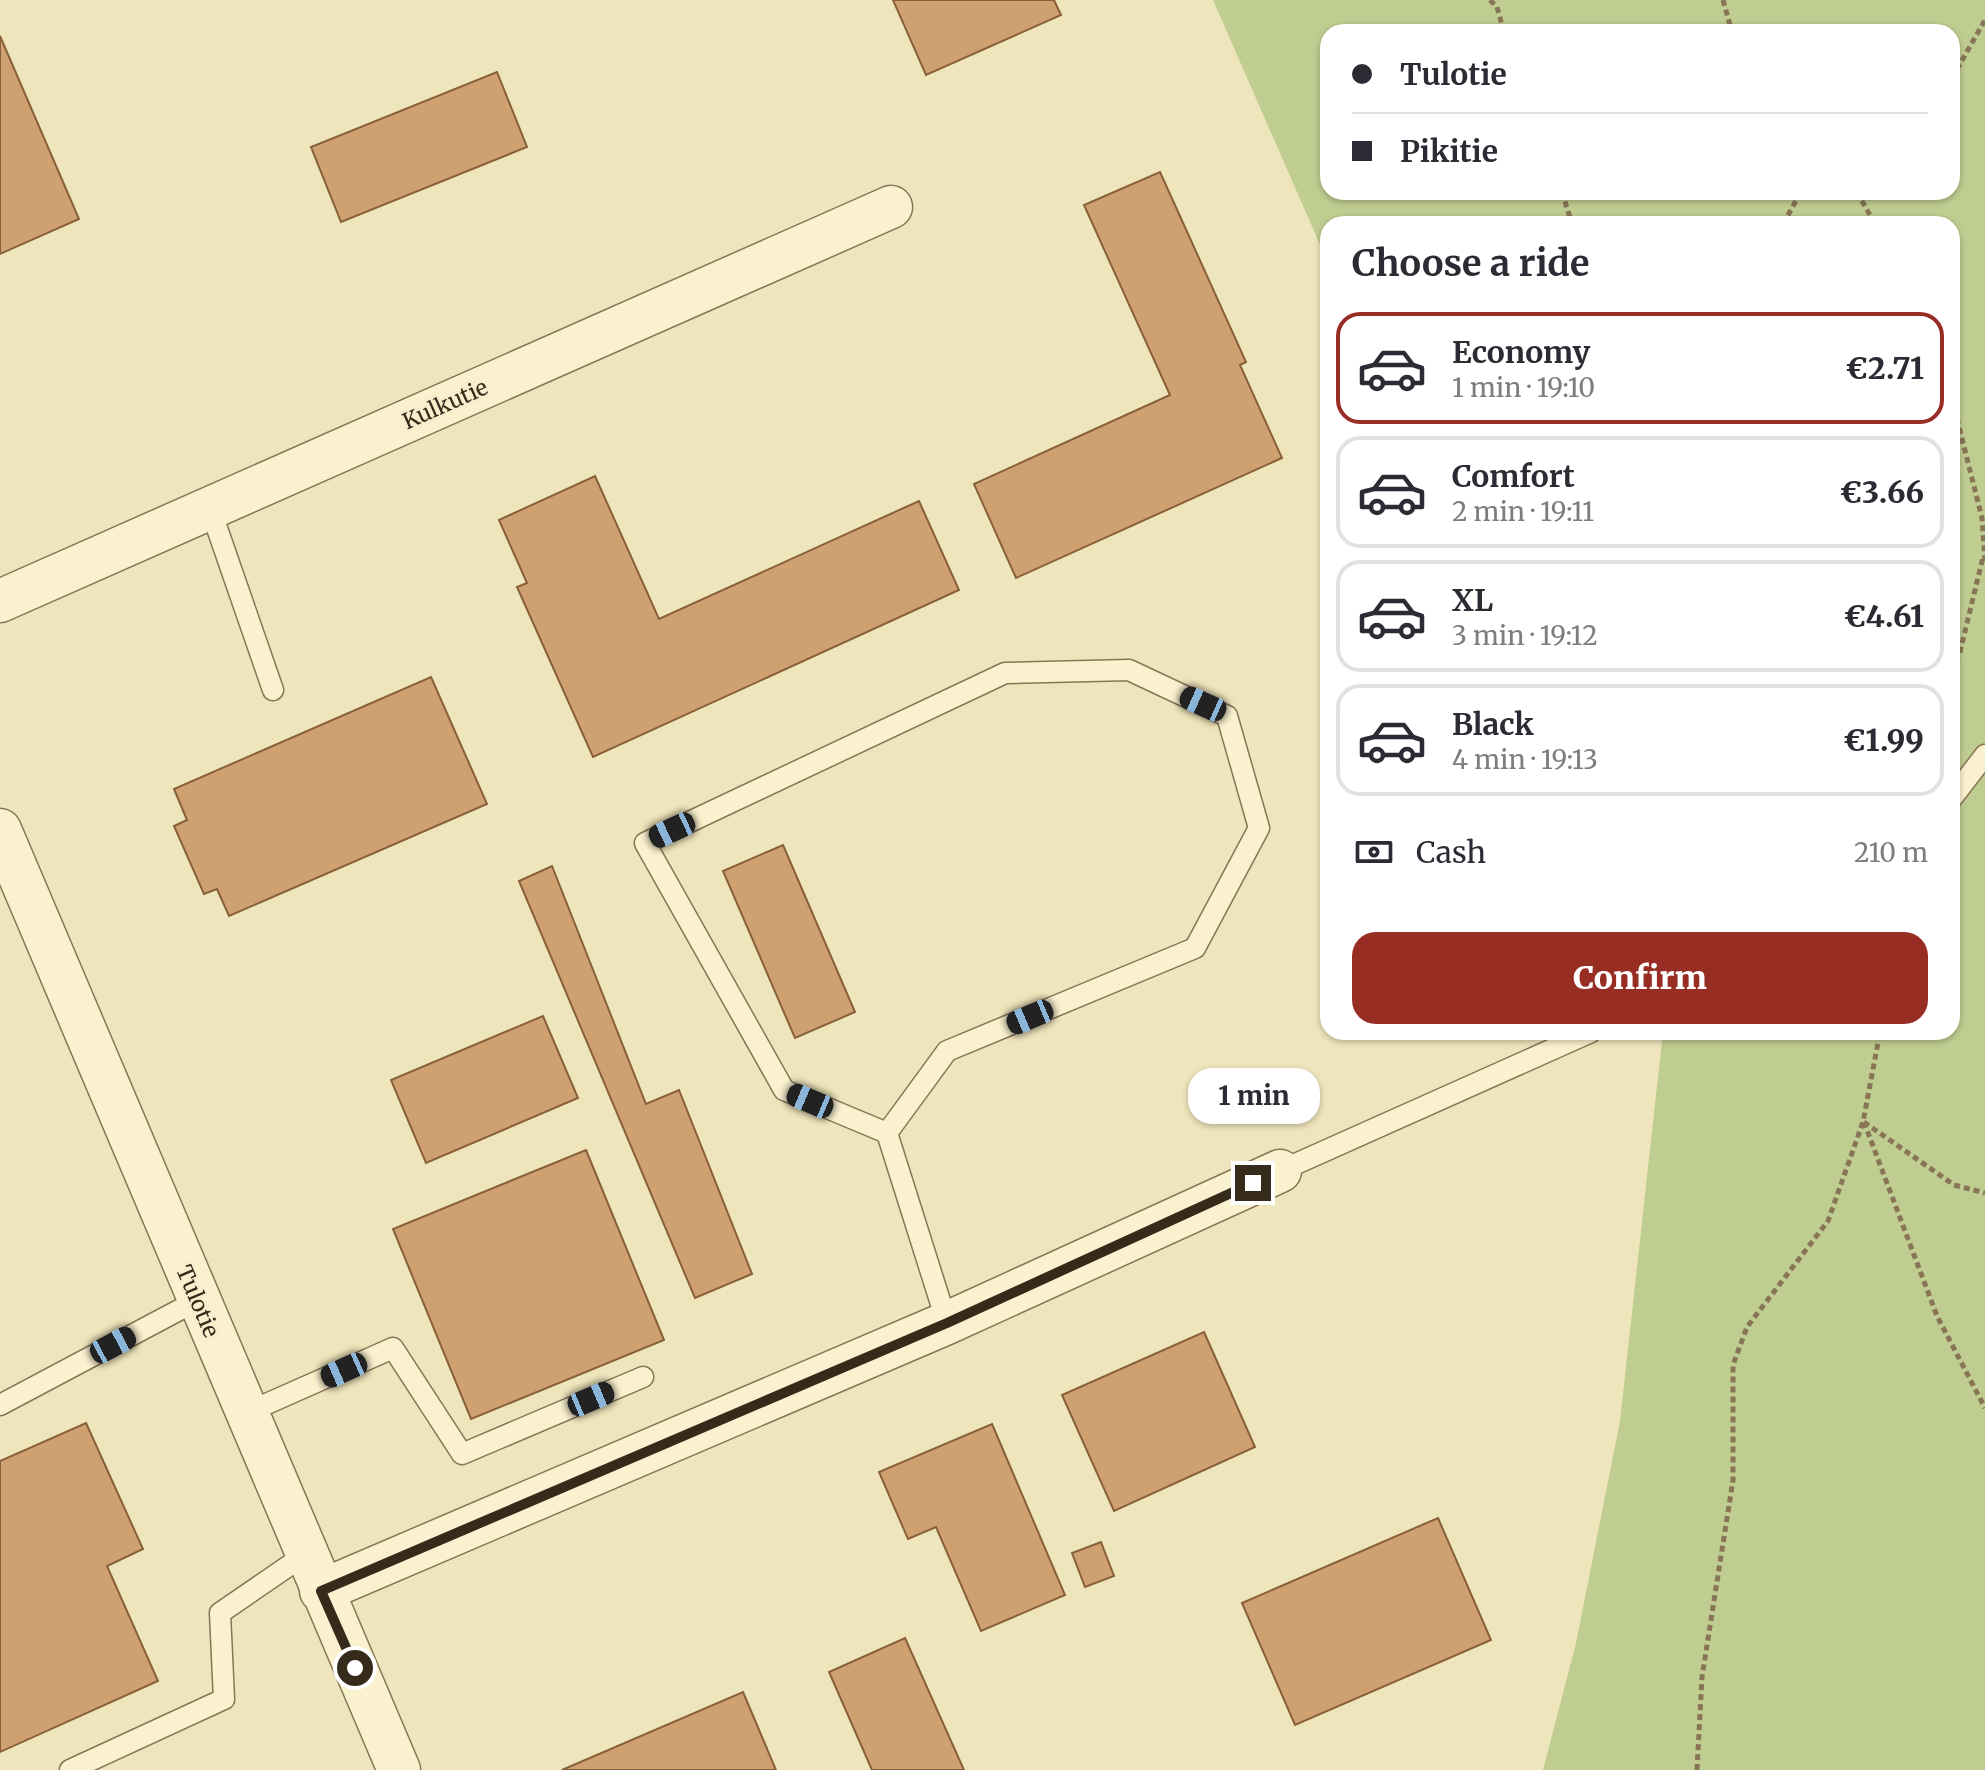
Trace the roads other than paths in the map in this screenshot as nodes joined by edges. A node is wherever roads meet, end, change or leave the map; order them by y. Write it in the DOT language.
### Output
graph roads {
  1 [pos="891,207"];
  2 [pos="210,508"];
  3 [pos="0,601"];
  4 [pos="273,690"];
  5 [pos="1985,755"];
  6 [pos="1960,788"];
  7 [pos="0,830"];
  8 [pos="1573,1040"];
  9 [pos="887,1133"];
  10 [pos="1280,1171"];
  11 [pos="198,1300"];
  12 [pos="947,1323"];
  13 [pos="643,1377"];
  14 [pos="0,1405"];
  15 [pos="246,1413"];
  16 [pos="313,1572"];
  17 [pos="70,1770"];
  18 [pos="399,1770"];
  1 -- 2 [label="street, Kulkutie"];
  2 -- 3 [label="street, Kulkutie"];
  2 -- 4 [label="lane"];
  5 -- 6 [label="lane"];
  7 -- 11 [label="street, Tulotie"];
  8 -- 10 [label="lane"];
  9 -- 9 [label="lane"];
  9 -- 12 [label="lane"];
  10 -- 12 [label="street"];
  11 -- 14 [label="lane"];
  11 -- 15 [label="street, Tulotie"];
  12 -- 16 [label="street"];
  13 -- 15 [label="lane"];
  15 -- 16 [label="street, Tulotie"];
  16 -- 17 [label="lane"];
  16 -- 18 [label="street, Tulotie"];
}
